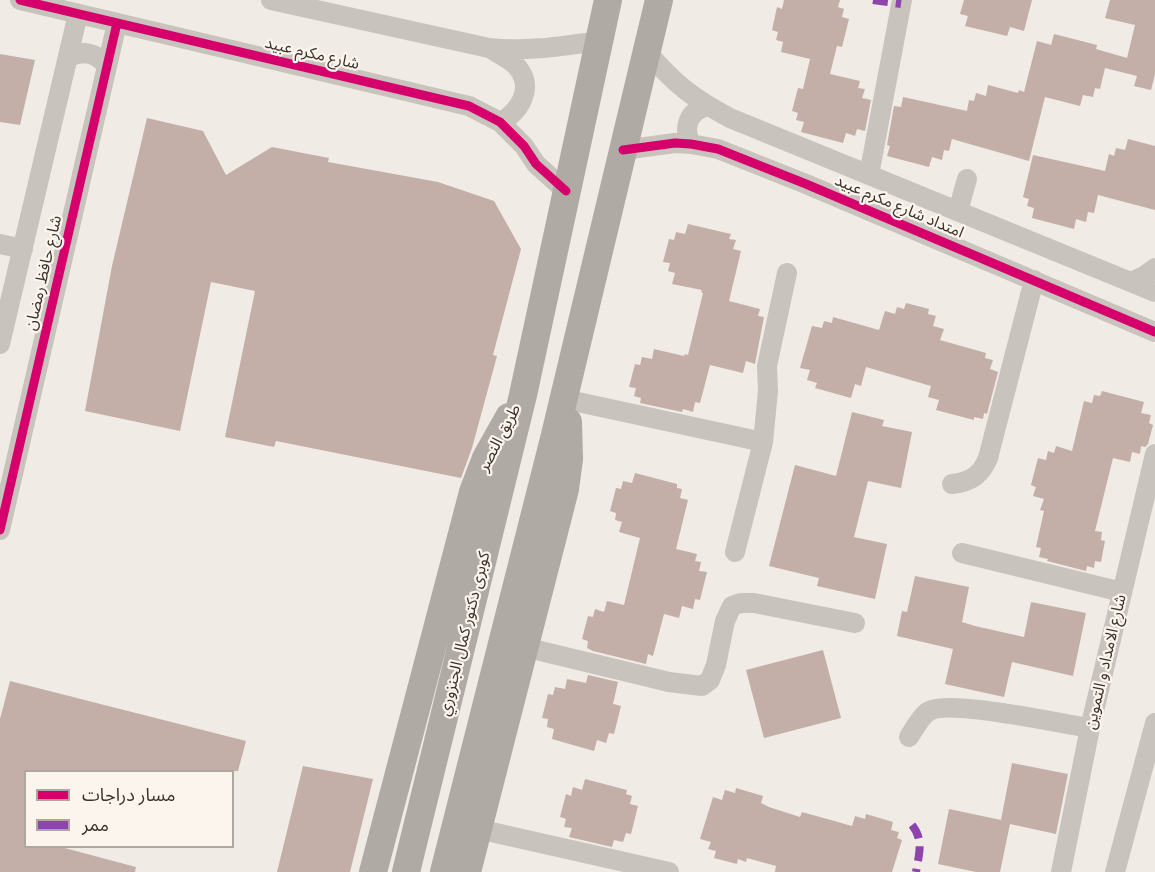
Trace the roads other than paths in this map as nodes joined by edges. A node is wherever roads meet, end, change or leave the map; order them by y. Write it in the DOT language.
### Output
graph roads {
  1 [pos="20,0"];
  2 [pos="271,0"];
  3 [pos="608,0"];
  4 [pos="659,0"];
  5 [pos="902,0"];
  6 [pos="78,14"];
  7 [pos="117,23"];
  8 [pos="599,41"];
  9 [pos="489,48"];
  10 [pos="647,52"];
  11 [pos="68,58"];
  12 [pos="107,66"];
  13 [pos="707,106"];
  14 [pos="500,122"];
  15 [pos="691,144"];
  16 [pos="623,150"];
  17 [pos="868,175"];
  18 [pos="967,178"];
  19 [pos="566,191"];
  20 [pos="958,210"];
  21 [pos="0,244"];
  22 [pos="22,249"];
  23 [pos="1155,268"];
  24 [pos="787,273"];
  25 [pos="1034,280"];
  26 [pos="1131,282"];
  27 [pos="1155,292"];
  28 [pos="1155,332"];
  29 [pos="0,344"];
  30 [pos="523,395"];
  31 [pos="564,399"];
  32 [pos="763,442"];
  33 [pos="1155,454"];
  34 [pos="952,484"];
  35 [pos="1155,503"];
  36 [pos="1137,526"];
  37 [pos="0,530"];
  38 [pos="735,552"];
  39 [pos="962,553"];
  40 [pos="1122,592"];
  41 [pos="855,623"];
  42 [pos="525,647"];
  43 [pos="1155,723"];
  44 [pos="1090,728"];
  45 [pos="909,737"];
  46 [pos="478,829"];
  47 [pos="374,872"];
  48 [pos="406,872"];
  49 [pos="444,872"];
  50 [pos="467,872"];
  51 [pos="669,872"];
  52 [pos="1061,872"];
  53 [pos="1115,872"];
  1 -- 6 [label="street, شارع مكرم عبيد"];
  2 -- 9 [label="street"];
  3 -- 8 [label="highway, طريق النصر"];
  4 -- 10 [label="highway"];
  5 -- 17 [label="street"];
  6 -- 7 [label="street, شارع مكرم عبيد"];
  6 -- 11 [label="street, شارع حافظ رمضان"];
  7 -- 12 [label="street, شارع حافظ رمضان"];
  7 -- 14 [label="street, شارع مكرم عبيد"];
  8 -- 9 [label="street"];
  8 -- 19 [label="highway, طريق النصر"];
  9 -- 14 [label="street"];
  10 -- 13 [label="street, امتداد شارع مكرم عبيد"];
  10 -- 16 [label="highway"];
  11 -- 12 [label="street"];
  11 -- 22 [label="street, شارع حافظ رمضان"];
  12 -- 37 [label="street, شارع حافظ رمضان"];
  13 -- 15 [label="street"];
  13 -- 17 [label="street, امتداد شارع مكرم عبيد"];
  14 -- 19 [label="street, شارع مكرم عبيد"];
  15 -- 16 [label="street, امتداد شارع مكرم عبيد"];
  15 -- 25 [label="street, امتداد شارع مكرم عبيد"];
  16 -- 31 [label="highway"];
  17 -- 20 [label="street, امتداد شارع مكرم عبيد"];
  18 -- 20 [label="street"];
  19 -- 30 [label="highway, طريق النصر"];
  20 -- 26 [label="street, امتداد شارع مكرم عبيد"];
  21 -- 22 [label="street"];
  22 -- 29 [label="street, شارع حافظ رمضان"];
  23 -- 26 [label="street"];
  24 -- 32 [label="street"];
  25 -- 28 [label="street, امتداد شارع مكرم عبيد"];
  25 -- 34 [label="street"];
  26 -- 27 [label="street, امتداد شارع مكرم عبيد"];
  30 -- 47 [label="highway, طريق النصر"];
  30 -- 48 [label="highway, كوبرى دكتور كمال الجنزوري"];
  31 -- 32 [label="street"];
  31 -- 42 [label="highway"];
  31 -- 49 [label="highway"];
  32 -- 38 [label="street"];
  33 -- 36 [label="street, شارع الامداد و التموين"];
  35 -- 36 [label="street"];
  36 -- 40 [label="street, شارع الامداد و التموين"];
  39 -- 40 [label="street"];
  40 -- 44 [label="street, شارع الامداد و التموين"];
  41 -- 42 [label="street"];
  42 -- 46 [label="highway"];
  43 -- 53 [label="street"];
  44 -- 45 [label="street"];
  44 -- 52 [label="street, شارع الامداد و التموين"];
  46 -- 50 [label="highway"];
  46 -- 51 [label="street"];
}
